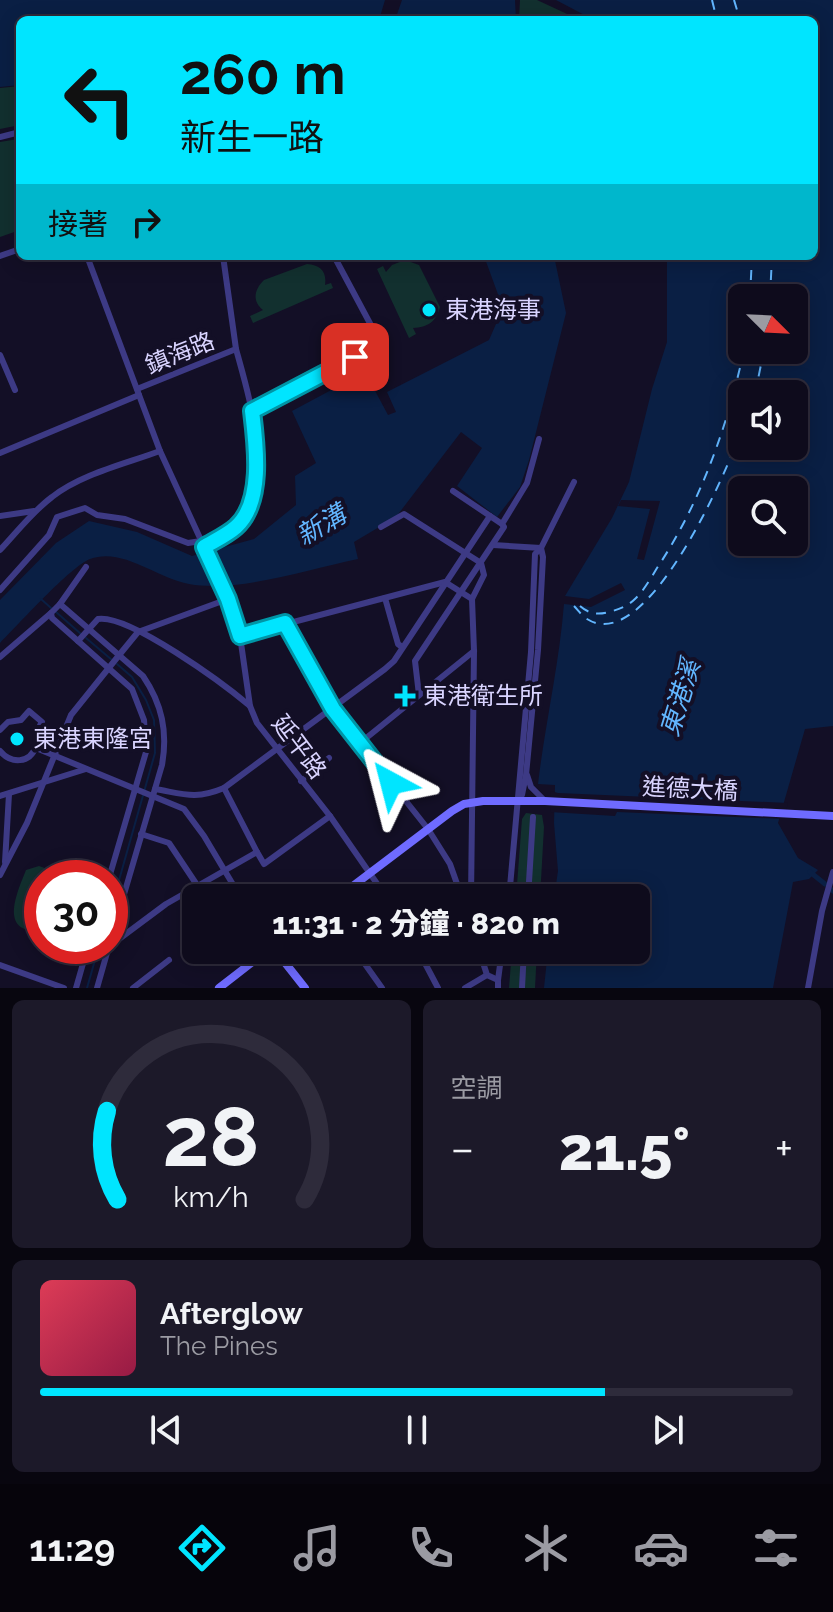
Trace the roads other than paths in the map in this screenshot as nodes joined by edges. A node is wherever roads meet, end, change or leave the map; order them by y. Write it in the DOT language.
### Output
graph roads {
  1 [pos="88,260"];
  2 [pos="224,260"];
  3 [pos="336,260"];
  4 [pos="236,349"];
  5 [pos="0,355"];
  6 [pos="15,390"];
  7 [pos="138,392"];
  8 [pos="252,411"];
  9 [pos="539,439"];
  10 [pos="160,451"];
  11 [pos="0,453"];
  12 [pos="574,482"];
  13 [pos="453,491"];
  14 [pos="34,511"];
  15 [pos="0,516"];
  16 [pos="490,516"];
  17 [pos="502,524"];
  18 [pos="381,527"];
  19 [pos="493,545"];
  20 [pos="204,548"];
  21 [pos="541,548"];
  22 [pos="0,550"];
  23 [pos="466,553"];
  24 [pos="481,563"];
  25 [pos="86,567"];
  26 [pos="445,582"];
  27 [pos="0,590"];
  28 [pos="460,591"];
  29 [pos="385,598"];
  30 [pos="228,599"];
  31 [pos="472,599"];
  32 [pos="59,605"];
  33 [pos="51,613"];
  34 [pos="285,623"];
  35 [pos="88,627"];
  36 [pos="138,632"];
  37 [pos="240,636"];
  38 [pos="78,641"];
  39 [pos="402,647"];
  40 [pos="474,651"];
  41 [pos="118,656"];
  42 [pos="0,657"];
  43 [pos="110,666"];
  44 [pos="419,695"];
  45 [pos="250,706"];
  46 [pos="333,709"];
  47 [pos="0,730"];
  48 [pos="360,743"];
  49 [pos="36,748"];
  50 [pos="0,751"];
  51 [pos="277,751"];
  52 [pos="55,756"];
  53 [pos="329,758"];
  54 [pos="86,769"];
  55 [pos="526,775"];
  56 [pos="301,781"];
  57 [pos="45,783"];
  58 [pos="224,788"];
  59 [pos="146,792"];
  60 [pos="9,794"];
  61 [pos="0,796"];
  62 [pos="545,801"];
  63 [pos="473,802"];
  64 [pos="519,802"];
  65 [pos="330,816"];
  66 [pos="833,816"];
  67 [pos="533,817"];
  68 [pos="428,829"];
  69 [pos="141,834"];
  70 [pos="257,852"];
  71 [pos="117,860"];
  72 [pos="5,862"];
  73 [pos="223,870"];
  74 [pos="371,871"];
  75 [pos="833,872"];
  76 [pos="0,874"];
  77 [pos="128,880"];
  78 [pos="196,884"];
  79 [pos="199,884"];
  80 [pos="232,884"];
  81 [pos="355,884"];
  82 [pos="379,884"];
  83 [pos="457,884"];
  84 [pos="471,884"];
  85 [pos="510,884"];
  86 [pos="529,884"];
  87 [pos="182,894"];
  88 [pos="128,932"];
  89 [pos="169,960"];
  90 [pos="83,964"];
  91 [pos="104,964"];
  92 [pos="250,964"];
  93 [pos="286,964"];
  94 [pos="365,964"];
  95 [pos="425,964"];
  96 [pos="483,964"];
  97 [pos="500,964"];
  98 [pos="523,964"];
  99 [pos="0,965"];
  100 [pos="487,975"];
  101 [pos="498,984"];
  102 [pos="64,988"];
  103 [pos="76,988"];
  104 [pos="97,988"];
  105 [pos="133,988"];
  106 [pos="219,988"];
  107 [pos="305,988"];
  108 [pos="382,988"];
  109 [pos="438,988"];
  110 [pos="465,988"];
  111 [pos="522,988"];
  112 [pos="808,988"];
  1 -- 7 [label="street, 鎮海路"];
  2 -- 4 [label="street, 鎮海路"];
  3 -- 8 [label="street"];
  4 -- 7 [label="street, 鎮海路"];
  4 -- 8 [label="street"];
  5 -- 6 [label="street"];
  7 -- 10 [label="street"];
  7 -- 11 [label="street"];
  8 -- 20 [label="street"];
  9 -- 17 [label="street"];
  10 -- 14 [label="street"];
  10 -- 20 [label="street"];
  12 -- 21 [label="street"];
  13 -- 16 [label="street"];
  14 -- 15 [label="street"];
  14 -- 22 [label="street"];
  16 -- 17 [label="street"];
  16 -- 23 [label="street"];
  17 -- 19 [label="street"];
  18 -- 23 [label="street"];
  19 -- 21 [label="street"];
  19 -- 24 [label="street"];
  20 -- 27 [label="street"];
  20 -- 30 [label="street, 延平路"];
  21 -- 55 [label="street"];
  21 -- 64 [label="street"];
  23 -- 24 [label="street"];
  23 -- 26 [label="street"];
  24 -- 28 [label="street"];
  24 -- 31 [label="street"];
  25 -- 32 [label="street"];
  26 -- 28 [label="street"];
  26 -- 29 [label="street"];
  26 -- 39 [label="street"];
  28 -- 31 [label="street"];
  28 -- 44 [label="street"];
  29 -- 34 [label="street"];
  29 -- 39 [label="street"];
  30 -- 36 [label="street"];
  30 -- 37 [label="street, 延平路"];
  31 -- 40 [label="street"];
  32 -- 33 [label="street"];
  32 -- 35 [label="street"];
  33 -- 38 [label="street"];
  33 -- 42 [label="street"];
  34 -- 37 [label="street"];
  34 -- 46 [label="street"];
  35 -- 36 [label="street"];
  35 -- 38 [label="street"];
  35 -- 41 [label="street"];
  36 -- 41 [label="street"];
  36 -- 45 [label="street"];
  37 -- 45 [label="street, 延平路"];
  38 -- 43 [label="street"];
  39 -- 46 [label="street"];
  40 -- 44 [label="street"];
  40 -- 63 [label="street"];
  41 -- 43 [label="street"];
  41 -- 59 [label="street"];
  43 -- 52 [label="street"];
  43 -- 59 [label="street"];
  44 -- 48 [label="street"];
  45 -- 51 [label="street, 延平路"];
  46 -- 48 [label="street"];
  46 -- 51 [label="street"];
  47 -- 49 [label="street"];
  48 -- 68 [label="street"];
  49 -- 50 [label="street"];
  49 -- 52 [label="street"];
  51 -- 56 [label="street, 延平路"];
  51 -- 58 [label="street"];
  52 -- 54 [label="street"];
  52 -- 57 [label="street"];
  53 -- 56 [label="street"];
  54 -- 57 [label="street"];
  54 -- 59 [label="street"];
  55 -- 62 [label="street"];
  55 -- 64 [label="street"];
  56 -- 65 [label="street, 延平路"];
  57 -- 60 [label="street"];
  57 -- 72 [label="street"];
  58 -- 59 [label="street"];
  58 -- 70 [label="street"];
  59 -- 69 [label="street"];
  59 -- 71 [label="street"];
  59 -- 73 [label="street"];
  60 -- 61 [label="street"];
  60 -- 72 [label="street"];
  62 -- 64 [label="street, 進德大橋"];
  62 -- 66 [label="street, 進德大橋"];
  63 -- 64 [label="street, 進德大橋"];
  63 -- 68 [label="street"];
  63 -- 84 [label="street"];
  64 -- 85 [label="street"];
  65 -- 70 [label="street"];
  65 -- 74 [label="street, 延平路"];
  67 -- 86 [label="street"];
  68 -- 74 [label="street"];
  68 -- 83 [label="street"];
  69 -- 77 [label="street"];
  69 -- 78 [label="street"];
  70 -- 73 [label="street"];
  72 -- 76 [label="street"];
  73 -- 79 [label="street"];
  73 -- 80 [label="street"];
  74 -- 81 [label="street"];
  74 -- 82 [label="street, 延平路"];
  75 -- 112 [label="street"];
  87 -- 88 [label="street"];
  89 -- 105 [label="street"];
  90 -- 103 [label="street"];
  91 -- 104 [label="street"];
  92 -- 106 [label="street"];
  93 -- 107 [label="street"];
  94 -- 108 [label="street"];
  95 -- 109 [label="street"];
  96 -- 100 [label="street"];
  97 -- 101 [label="street"];
  98 -- 111 [label="street"];
  99 -- 102 [label="street"];
  100 -- 101 [label="street"];
  100 -- 110 [label="street"];
}
